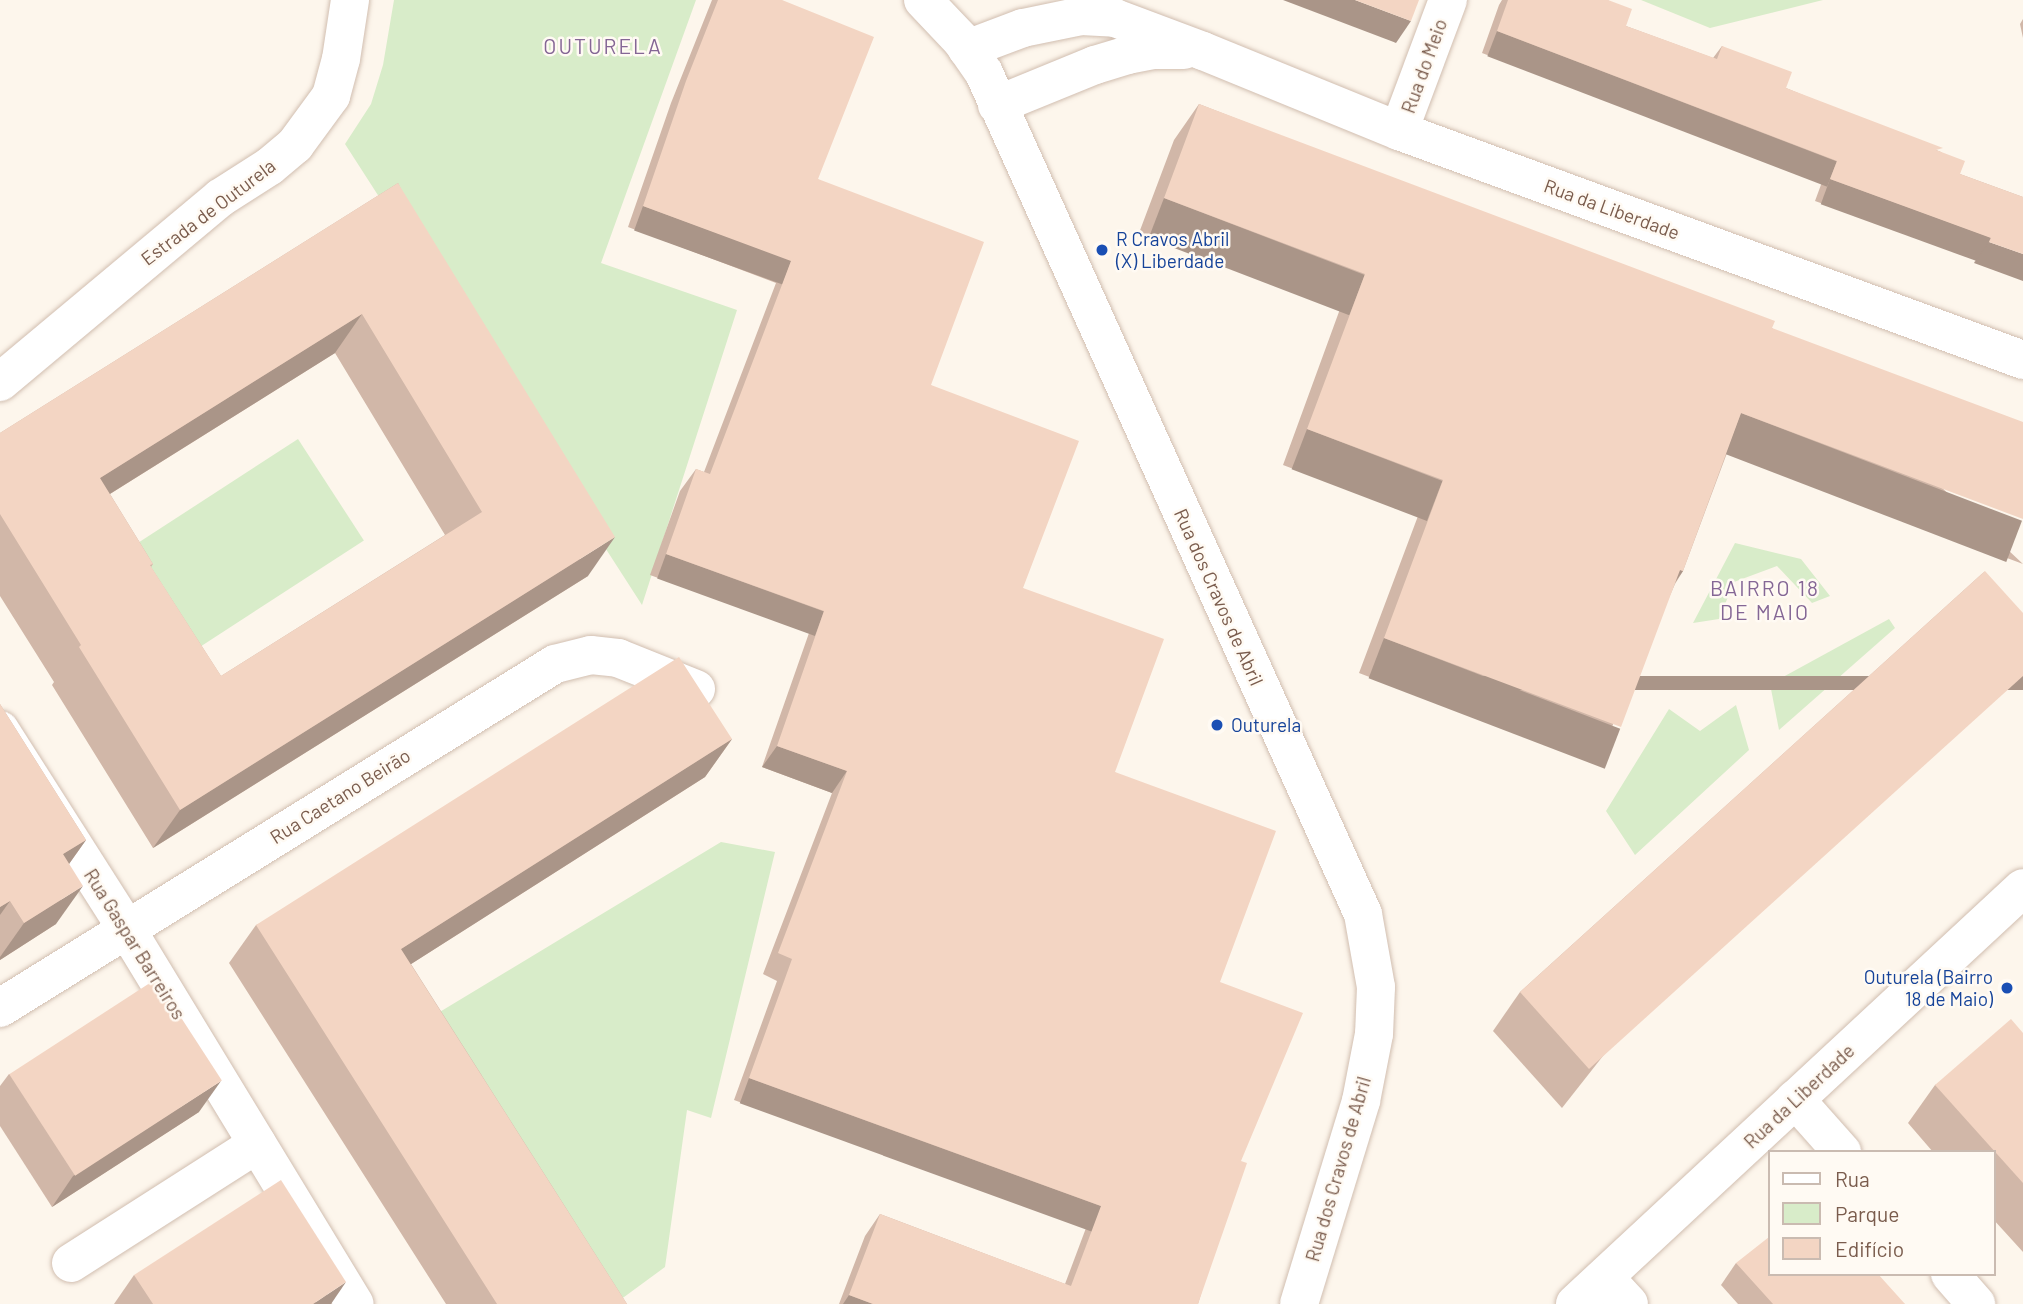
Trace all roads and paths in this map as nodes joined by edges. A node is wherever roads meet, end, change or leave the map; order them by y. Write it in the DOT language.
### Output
graph roads {
  1 [pos="350,0"];
  2 [pos="923,0"];
  3 [pos="1448,0"];
  4 [pos="967,49"];
  5 [pos="1203,51"];
  6 [pos="997,105"];
  7 [pos="1399,131"];
  8 [pos="2023,360"];
  9 [pos="0,382"];
  10 [pos="696,690"];
  11 [pos="0,730"];
  12 [pos="2019,899"];
  13 [pos="126,928"];
  14 [pos="0,1008"];
  15 [pos="1795,1099"];
  16 [pos="257,1144"];
  17 [pos="1840,1150"];
  18 [pos="71,1262"];
  19 [pos="1952,1276"];
  20 [pos="1617,1291"];
  21 [pos="355,1304"];
  22 [pos="1299,1304"];
  23 [pos="1575,1304"];
  24 [pos="1976,1304"];
  1 -- 9 [label="street, Estrada de Outurela"];
  2 -- 4 [label="street"];
  3 -- 7 [label="street, Rua do Meio"];
  4 -- 5 [label="street, Rua da Liberdade"];
  4 -- 6 [label="street"];
  5 -- 6 [label="street, Rua da Liberdade"];
  5 -- 7 [label="street, Rua da Liberdade"];
  6 -- 22 [label="street, Rua dos Cravos de Abril"];
  7 -- 8 [label="street, Rua da Liberdade"];
  10 -- 13 [label="street, Rua Caetano Beirão"];
  11 -- 13 [label="street, Rua Gaspar Barreiros"];
  12 -- 15 [label="street, Rua da Liberdade"];
  13 -- 14 [label="street, Rua Caetano Beirão"];
  13 -- 16 [label="street, Rua Gaspar Barreiros"];
  15 -- 17 [label="street"];
  15 -- 20 [label="street, Rua da Liberdade"];
  16 -- 18 [label="street"];
  16 -- 21 [label="street, Rua Gaspar Barreiros"];
  19 -- 24 [label="street"];
  20 -- 23 [label="street, Rua da Liberdade"];
}
